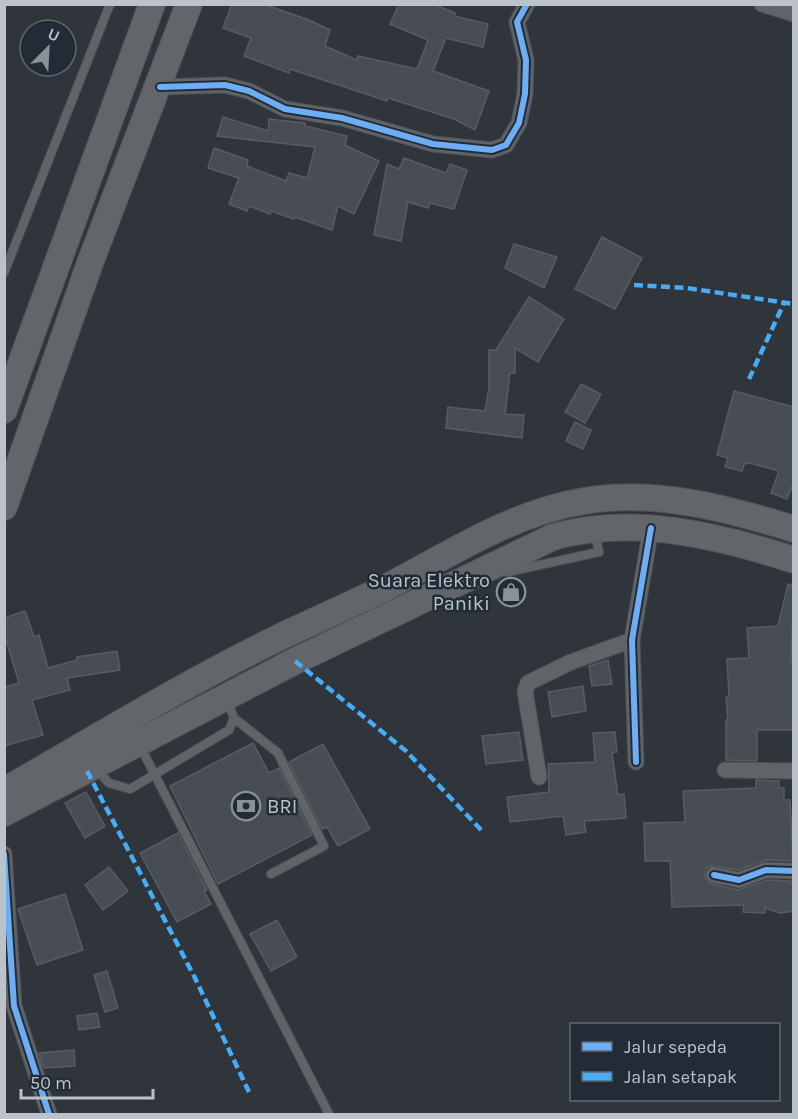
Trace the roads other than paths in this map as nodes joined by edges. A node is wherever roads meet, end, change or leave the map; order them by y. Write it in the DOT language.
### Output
graph roads {
  1 [pos="110,4"];
  2 [pos="152,4"];
  3 [pos="189,4"];
  4 [pos="527,4"];
  5 [pos="762,4"];
  6 [pos="794,14"];
  7 [pos="160,87"];
  8 [pos="4,273"];
  9 [pos="4,410"];
  10 [pos="4,507"];
  11 [pos="651,528"];
  12 [pos="594,529"];
  13 [pos="794,529"];
  14 [pos="794,560"];
  15 [pos="507,572"];
  16 [pos="632,640"];
  17 [pos="230,708"];
  18 [pos="139,745"];
  19 [pos="636,762"];
  20 [pos="96,767"];
  21 [pos="725,770"];
  22 [pos="794,771"];
  23 [pos="155,775"];
  24 [pos="539,777"];
  25 [pos="4,791"];
  26 [pos="4,813"];
  27 [pos="4,854"];
  28 [pos="794,871"];
  29 [pos="271,874"];
  30 [pos="714,875"];
  31 [pos="49,1114"];
  32 [pos="329,1114"];
  1 -- 8 [label="lane"];
  2 -- 9 [label="highway"];
  3 -- 7 [label="highway"];
  4 -- 7 [label="street"];
  5 -- 6 [label="street"];
  7 -- 10 [label="highway"];
  11 -- 12 [label="highway"];
  11 -- 14 [label="highway"];
  11 -- 16 [label="street"];
  12 -- 15 [label="lane"];
  12 -- 17 [label="highway"];
  13 -- 25 [label="highway"];
  16 -- 19 [label="street"];
  16 -- 24 [label="street"];
  17 -- 18 [label="highway"];
  17 -- 23 [label="lane"];
  17 -- 29 [label="lane"];
  18 -- 20 [label="highway"];
  18 -- 23 [label="lane"];
  20 -- 23 [label="lane"];
  20 -- 26 [label="highway"];
  21 -- 22 [label="street"];
  23 -- 32 [label="lane"];
  27 -- 31 [label="street"];
  28 -- 30 [label="street"];
}
